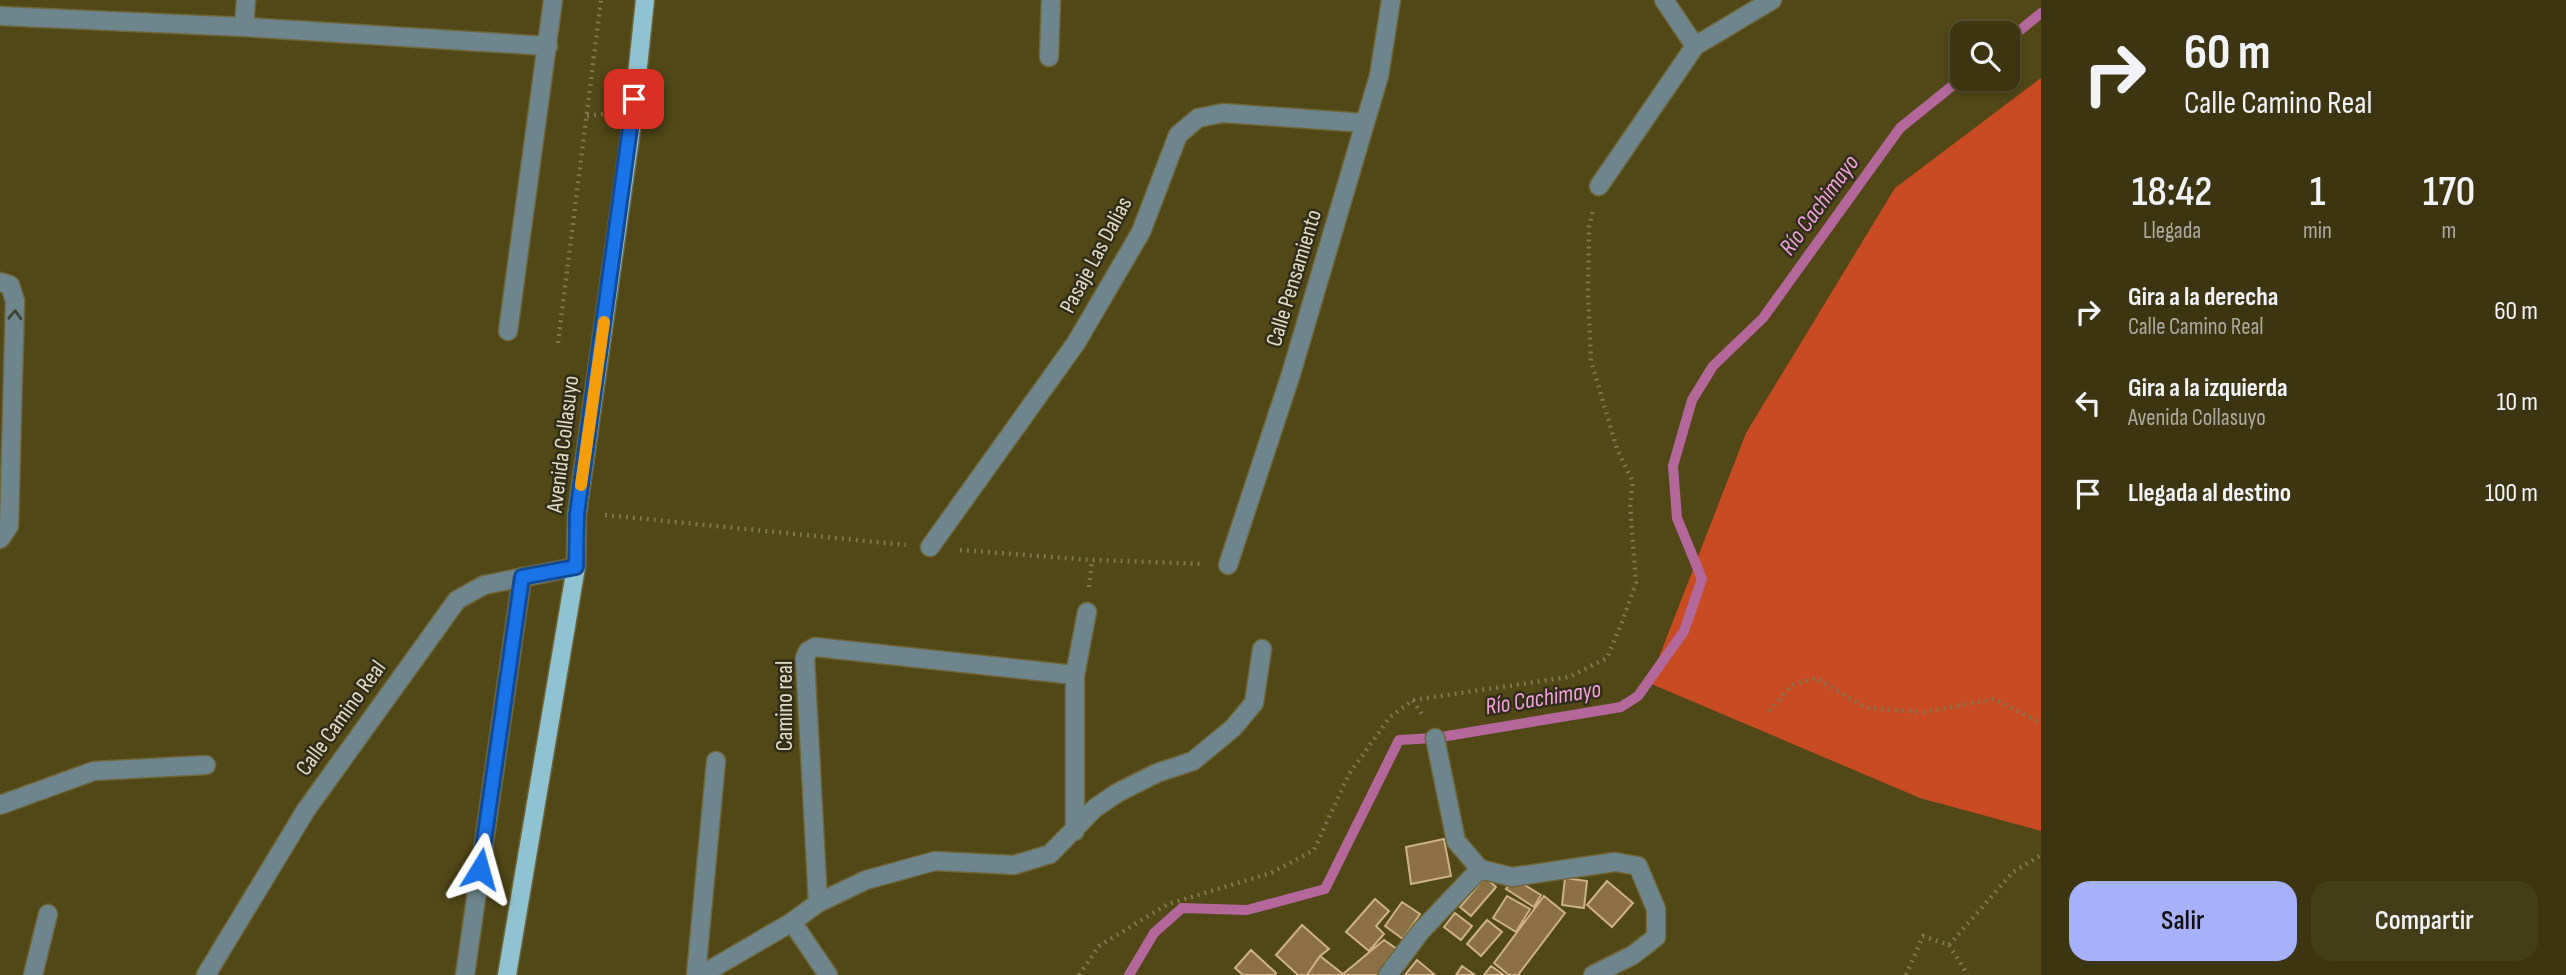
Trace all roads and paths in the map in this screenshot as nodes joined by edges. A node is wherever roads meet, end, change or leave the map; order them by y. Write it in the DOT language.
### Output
graph roads {
  1 [pos="246,0"];
  2 [pos="553,0"];
  3 [pos="601,0"];
  4 [pos="645,0"];
  5 [pos="1051,0"];
  6 [pos="1391,0"];
  7 [pos="1664,0"];
  8 [pos="1772,0"];
  9 [pos="0,16"];
  10 [pos="244,27"];
  11 [pos="548,46"];
  12 [pos="1695,46"];
  13 [pos="1049,57"];
  14 [pos="603,114"];
  15 [pos="587,116"];
  16 [pos="1365,123"];
  17 [pos="1600,186"];
  18 [pos="5,284"];
  19 [pos="509,331"];
  20 [pos="558,343"];
  21 [pos="7,346"];
  22 [pos="0,539"];
  23 [pos="930,548"];
  24 [pos="1228,565"];
  25 [pos="576,567"];
  26 [pos="522,577"];
  27 [pos="1087,612"];
  28 [pos="1262,649"];
  29 [pos="1076,675"];
  30 [pos="1413,700"];
  31 [pos="1769,711"];
  32 [pos="2041,723"];
  33 [pos="1435,738"];
  34 [pos="716,761"];
  35 [pos="206,765"];
  36 [pos="0,805"];
  37 [pos="1075,831"];
  38 [pos="2041,855"];
  39 [pos="1480,869"];
  40 [pos="818,903"];
  41 [pos="48,914"];
  42 [pos="792,922"];
  43 [pos="1949,945"];
  44 [pos="33,975"];
  45 [pos="206,975"];
  46 [pos="465,975"];
  47 [pos="507,975"];
  48 [pos="698,975"];
  49 [pos="828,975"];
  50 [pos="1079,975"];
  51 [pos="1388,975"];
  52 [pos="1593,975"];
  53 [pos="1906,975"];
  54 [pos="1968,975"];
  1 -- 10 [label="street"];
  2 -- 11 [label="street"];
  3 -- 15 [label="path"];
  4 -- 25 [label="main road, Avenida Collasuyo"];
  5 -- 13 [label="street"];
  6 -- 16 [label="street, Calle Pensamiento"];
  7 -- 12 [label="street"];
  8 -- 12 [label="street"];
  9 -- 10 [label="street"];
  10 -- 11 [label="street"];
  11 -- 19 [label="street"];
  12 -- 17 [label="street"];
  14 -- 15 [label="path"];
  15 -- 20 [label="path"];
  16 -- 23 [label="street, Pasaje Las Dalias"];
  16 -- 24 [label="street, Calle Pensamiento"];
  17 -- 30 [label="path"];
  21 -- 18 [label="street, one-way"];
  21 -- 22 [label="street"];
  25 -- 26 [label="street, Calle Camino Real"];
  25 -- 47 [label="main road, Avenida Collasuyo"];
  26 -- 45 [label="street, Calle Camino Real"];
  26 -- 46 [label="street"];
  27 -- 29 [label="street"];
  28 -- 37 [label="street"];
  29 -- 37 [label="street"];
  29 -- 40 [label="street, Camino real"];
  30 -- 33 [label="path"];
  30 -- 50 [label="path"];
  31 -- 32 [label="path"];
  33 -- 39 [label="street"];
  34 -- 48 [label="street"];
  35 -- 36 [label="street"];
  37 -- 40 [label="street"];
  38 -- 43 [label="path"];
  39 -- 51 [label="street"];
  39 -- 52 [label="street"];
  40 -- 42 [label="street"];
  41 -- 44 [label="street"];
  42 -- 48 [label="street"];
  42 -- 49 [label="street"];
  43 -- 53 [label="path"];
  43 -- 54 [label="path"];
}
